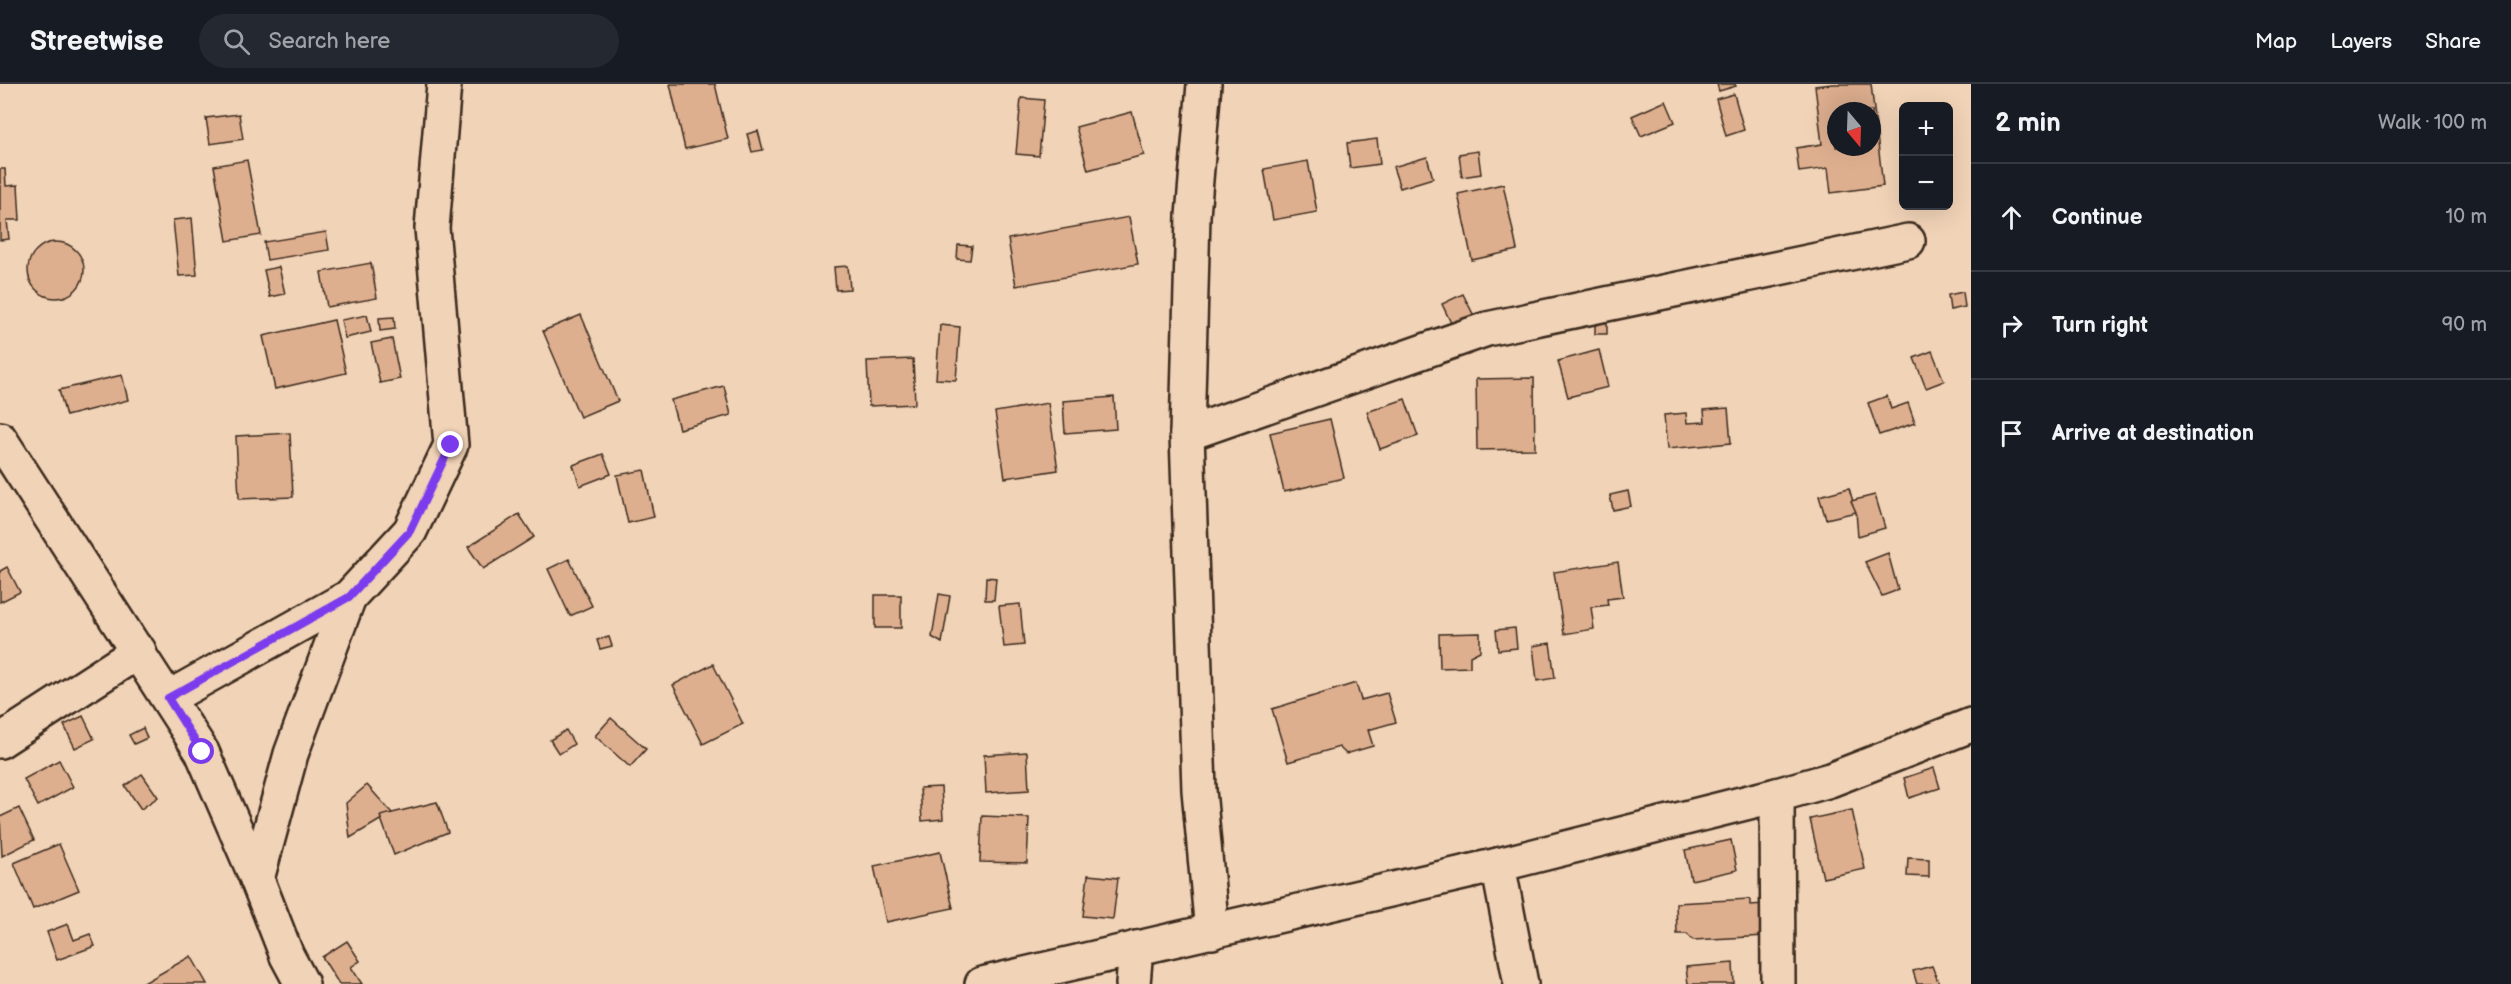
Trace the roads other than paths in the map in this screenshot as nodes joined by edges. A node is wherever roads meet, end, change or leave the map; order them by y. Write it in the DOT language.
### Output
graph roads {
  1 [pos="444,84"];
  2 [pos="1204,84"];
  3 [pos="1908,241"];
  4 [pos="1187,434"];
  5 [pos="0,439"];
  6 [pos="349,597"];
  7 [pos="139,651"];
  8 [pos="168,698"];
  9 [pos="1971,725"];
  10 [pos="0,741"];
  11 [pos="1778,795"];
  12 [pos="1498,865"];
  13 [pos="257,879"];
  14 [pos="1212,932"];
  15 [pos="1136,948"];
  16 [pos="302,984"];
  17 [pos="982,984"];
  18 [pos="1133,984"];
  19 [pos="1521,984"];
  20 [pos="1778,984"];
  1 -- 6 [label="street"];
  2 -- 4 [label="street"];
  3 -- 4 [label="street"];
  4 -- 14 [label="street"];
  5 -- 7 [label="street"];
  6 -- 8 [label="street"];
  6 -- 13 [label="street"];
  7 -- 8 [label="street"];
  7 -- 10 [label="street"];
  8 -- 13 [label="street"];
  9 -- 11 [label="street"];
  11 -- 12 [label="street"];
  11 -- 20 [label="street"];
  12 -- 14 [label="street"];
  12 -- 19 [label="street"];
  13 -- 16 [label="street"];
  14 -- 15 [label="street"];
  15 -- 17 [label="street"];
  15 -- 18 [label="street"];
}
